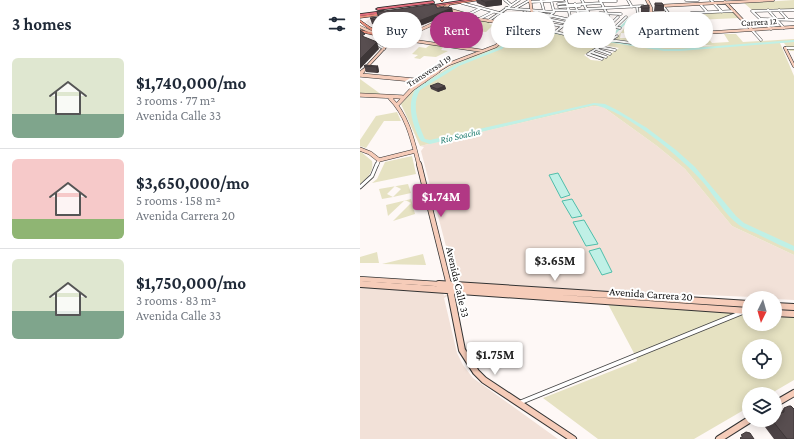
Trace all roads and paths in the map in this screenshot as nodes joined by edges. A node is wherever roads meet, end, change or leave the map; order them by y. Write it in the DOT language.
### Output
graph roads {
  1 [pos="442,0"];
  2 [pos="447,0"];
  3 [pos="471,0"];
  4 [pos="480,0"];
  5 [pos="505,0"];
  6 [pos="519,0"];
  7 [pos="551,0"];
  8 [pos="562,0"];
  9 [pos="566,0"];
  10 [pos="582,0"];
  11 [pos="616,0"];
  12 [pos="628,0"];
  13 [pos="647,0"];
  14 [pos="686,0"];
  15 [pos="698,0"];
  16 [pos="711,0"];
  17 [pos="773,0"];
  18 [pos="530,1"];
  19 [pos="542,1"];
  20 [pos="600,1"];
  21 [pos="724,1"];
  22 [pos="753,1"];
  23 [pos="462,3"];
  24 [pos="714,3"];
  25 [pos="558,4"];
  26 [pos="584,4"];
  27 [pos="592,4"];
  28 [pos="700,4"];
  29 [pos="448,5"];
  30 [pos="511,5"];
  31 [pos="568,5"];
  32 [pos="575,5"];
  33 [pos="580,6"];
  34 [pos="610,6"];
  35 [pos="651,6"];
  36 [pos="663,6"];
  37 [pos="559,7"];
  38 [pos="620,7"];
  39 [pos="632,7"];
  40 [pos="637,7"];
  41 [pos="422,8"];
  42 [pos="481,8"];
  43 [pos="506,8"];
  44 [pos="604,8"];
  45 [pos="515,9"];
  46 [pos="594,9"];
  47 [pos="587,10"];
  48 [pos="768,10"];
  49 [pos="779,10"];
  50 [pos="794,10"];
  51 [pos="360,11"];
  52 [pos="533,11"];
  53 [pos="544,11"];
  54 [pos="554,11"];
  55 [pos="569,11"];
  56 [pos="578,11"];
  57 [pos="734,11"];
  58 [pos="458,12"];
  59 [pos="473,12"];
  60 [pos="494,12"];
  61 [pos="500,12"];
  62 [pos="537,12"];
  63 [pos="606,12"];
  64 [pos="638,12"];
  65 [pos="652,12"];
  66 [pos="668,12"];
  67 [pos="707,12"];
  68 [pos="713,12"];
  69 [pos="722,12"];
  70 [pos="616,14"];
  71 [pos="621,14"];
  72 [pos="372,15"];
  73 [pos="360,16"];
  74 [pos="368,16"];
  75 [pos="491,19"];
  76 [pos="624,19"];
  77 [pos="761,19"];
  78 [pos="483,20"];
  79 [pos="776,20"];
  80 [pos="788,20"];
  81 [pos="794,20"];
  82 [pos="360,21"];
  83 [pos="488,21"];
  84 [pos="491,21"];
  85 [pos="555,24"];
  86 [pos="360,26"];
  87 [pos="562,26"];
  88 [pos="794,27"];
  89 [pos="616,28"];
  90 [pos="620,28"];
  91 [pos="784,28"];
  92 [pos="372,29"];
  93 [pos="771,29"];
  94 [pos="372,30"];
  95 [pos="752,30"];
  96 [pos="360,31"];
  97 [pos="372,32"];
  98 [pos="555,32"];
  99 [pos="713,32"];
  100 [pos="360,34"];
  101 [pos="372,34"];
  102 [pos="563,34"];
  103 [pos="364,36"];
  104 [pos="761,40"];
  105 [pos="422,42"];
  106 [pos="384,48"];
  107 [pos="492,48"];
  108 [pos="605,48"];
  109 [pos="596,49"];
  110 [pos="786,49"];
  111 [pos="794,49"];
  112 [pos="615,50"];
  113 [pos="485,51"];
  114 [pos="592,52"];
  115 [pos="610,54"];
  116 [pos="606,56"];
  117 [pos="602,59"];
  118 [pos="794,66"];
  119 [pos="360,74"];
  120 [pos="424,81"];
  121 [pos="360,95"];
  122 [pos="404,97"];
  123 [pos="390,98"];
  124 [pos="397,105"];
  125 [pos="360,149"];
  126 [pos="415,151"];
  127 [pos="379,160"];
  128 [pos="360,187"];
  129 [pos="360,279"];
  130 [pos="360,284"];
  131 [pos="449,286"];
  132 [pos="742,304"];
  133 [pos="782,306"];
  134 [pos="794,307"];
  135 [pos="742,310"];
  136 [pos="742,313"];
  137 [pos="782,313"];
  138 [pos="794,314"];
  139 [pos="794,393"];
  140 [pos="782,400"];
  141 [pos="519,403"];
  142 [pos="742,424"];
  143 [pos="573,439"];
  144 [pos="719,439"];
  1 -- 2 [label="highway"];
  1 -- 51 [label="highway"];
  3 -- 73 [label="highway"];
  4 -- 23 [label="main road"];
  5 -- 30 [label="street"];
  6 -- 30 [label="street"];
  7 -- 8 [label="street"];
  7 -- 19 [label="street"];
  7 -- 54 [label="street"];
  9 -- 31 [label="street"];
  10 -- 26 [label="street"];
  11 -- 20 [label="street"];
  11 -- 38 [label="street"];
  12 -- 39 [label="street"];
  13 -- 35 [label="main road"];
  14 -- 15 [label="street"];
  15 -- 28 [label="main road"];
  16 -- 24 [label="street"];
  17 -- 22 [label="main road"];
  18 -- 19 [label="street"];
  18 -- 45 [label="street"];
  18 -- 52 [label="main road"];
  19 -- 53 [label="street"];
  20 -- 27 [label="street"];
  20 -- 44 [label="street"];
  21 -- 22 [label="main road"];
  21 -- 24 [label="main road"];
  21 -- 57 [label="main road"];
  23 -- 29 [label="main road"];
  23 -- 42 [label="street"];
  24 -- 28 [label="main road"];
  24 -- 69 [label="street"];
  25 -- 31 [label="street"];
  26 -- 27 [label="street"];
  26 -- 32 [label="street"];
  26 -- 47 [label="street"];
  27 -- 46 [label="street"];
  28 -- 36 [label="main road"];
  28 -- 67 [label="street"];
  29 -- 41 [label="main road"];
  29 -- 58 [label="main road"];
  30 -- 43 [label="street"];
  31 -- 32 [label="street"];
  31 -- 37 [label="street"];
  31 -- 55 [label="street"];
  32 -- 33 [label="street"];
  32 -- 56 [label="street"];
  34 -- 38 [label="street"];
  35 -- 36 [label="main road"];
  35 -- 40 [label="street"];
  35 -- 65 [label="main road"];
  36 -- 66 [label="street"];
  38 -- 39 [label="street"];
  38 -- 44 [label="street"];
  39 -- 40 [label="street"];
  40 -- 64 [label="street"];
  42 -- 59 [label="street"];
  42 -- 60 [label="street"];
  43 -- 45 [label="street"];
  43 -- 61 [label="street"];
  44 -- 46 [label="street"];
  44 -- 63 [label="street"];
  45 -- 52 [label="street"];
  46 -- 47 [label="street"];
  47 -- 56 [label="street"];
  48 -- 49 [label="street"];
  48 -- 77 [label="street"];
  48 -- 79 [label="street"];
  49 -- 50 [label="street"];
  49 -- 80 [label="street"];
  52 -- 53 [label="street"];
  52 -- 62 [label="street"];
  53 -- 54 [label="street"];
  54 -- 55 [label="street"];
  55 -- 56 [label="street"];
  57 -- 69 [label="street"];
  57 -- 95 [label="main road"];
  68 -- 69 [label="street"];
  70 -- 71 [label="street"];
  72 -- 74 [label="main road"];
  73 -- 74 [label="main road"];
  74 -- 82 [label="main road"];
  75 -- 83 [label="street"];
  76 -- 89 [label="street"];
  77 -- 79 [label="street"];
  77 -- 93 [label="street"];
  78 -- 83 [label="main road"];
  79 -- 80 [label="street"];
  79 -- 91 [label="street"];
  80 -- 81 [label="street"];
  82 -- 92 [label="main road"];
  83 -- 84 [label="main road"];
  85 -- 87 [label="street"];
  86 -- 94 [label="main road"];
  86 -- 97 [label="main road"];
  87 -- 98 [label="street"];
  88 -- 91 [label="main road, Carrera 12"];
  89 -- 90 [label="street"];
  91 -- 93 [label="main road, Carrera 12"];
  93 -- 95 [label="main road, Carrera 12"];
  95 -- 99 [label="main road, Carrera 12"];
  95 -- 104 [label="street"];
  96 -- 101 [label="main road"];
  98 -- 102 [label="street"];
  100 -- 103 [label="street"];
  105 -- 113 [label="main road"];
  106 -- 119 [label="main road"];
  107 -- 113 [label="main road, Transversal 19"];
  108 -- 112 [label="street"];
  109 -- 114 [label="street"];
  109 -- 115 [label="street"];
  110 -- 111 [label="street"];
  110 -- 118 [label="main road"];
  113 -- 120 [label="main road, Transversal 19"];
  114 -- 116 [label="street"];
  114 -- 117 [label="street"];
  119 -- 120 [label="main road"];
  120 -- 122 [label="main road, Transversal 19"];
  121 -- 123 [label="main road"];
  122 -- 123 [label="main road"];
  122 -- 124 [label="main road, Transversal 19"];
  123 -- 124 [label="main road, Avenida Calle 33"];
  124 -- 126 [label="main road, Avenida Calle 33"];
  125 -- 127 [label="main road"];
  126 -- 127 [label="main road"];
  126 -- 131 [label="main road, Avenida Calle 33"];
  127 -- 128 [label="street"];
  129 -- 131 [label="main road, Avenida Carrera 20"];
  130 -- 131 [label="main road, Avenida Carrera 20"];
  131 -- 132 [label="main road, Avenida Carrera 20"];
  131 -- 135 [label="main road, Avenida Carrera 20"];
  131 -- 141 [label="main road, Avenida Calle 33"];
  133 -- 134 [label="main road"];
  136 -- 141 [label="street"];
  137 -- 138 [label="main road"];
  139 -- 140 [label="main road"];
  141 -- 143 [label="main road, Avenida Calle 33"];
  142 -- 144 [label="main road"];
}
